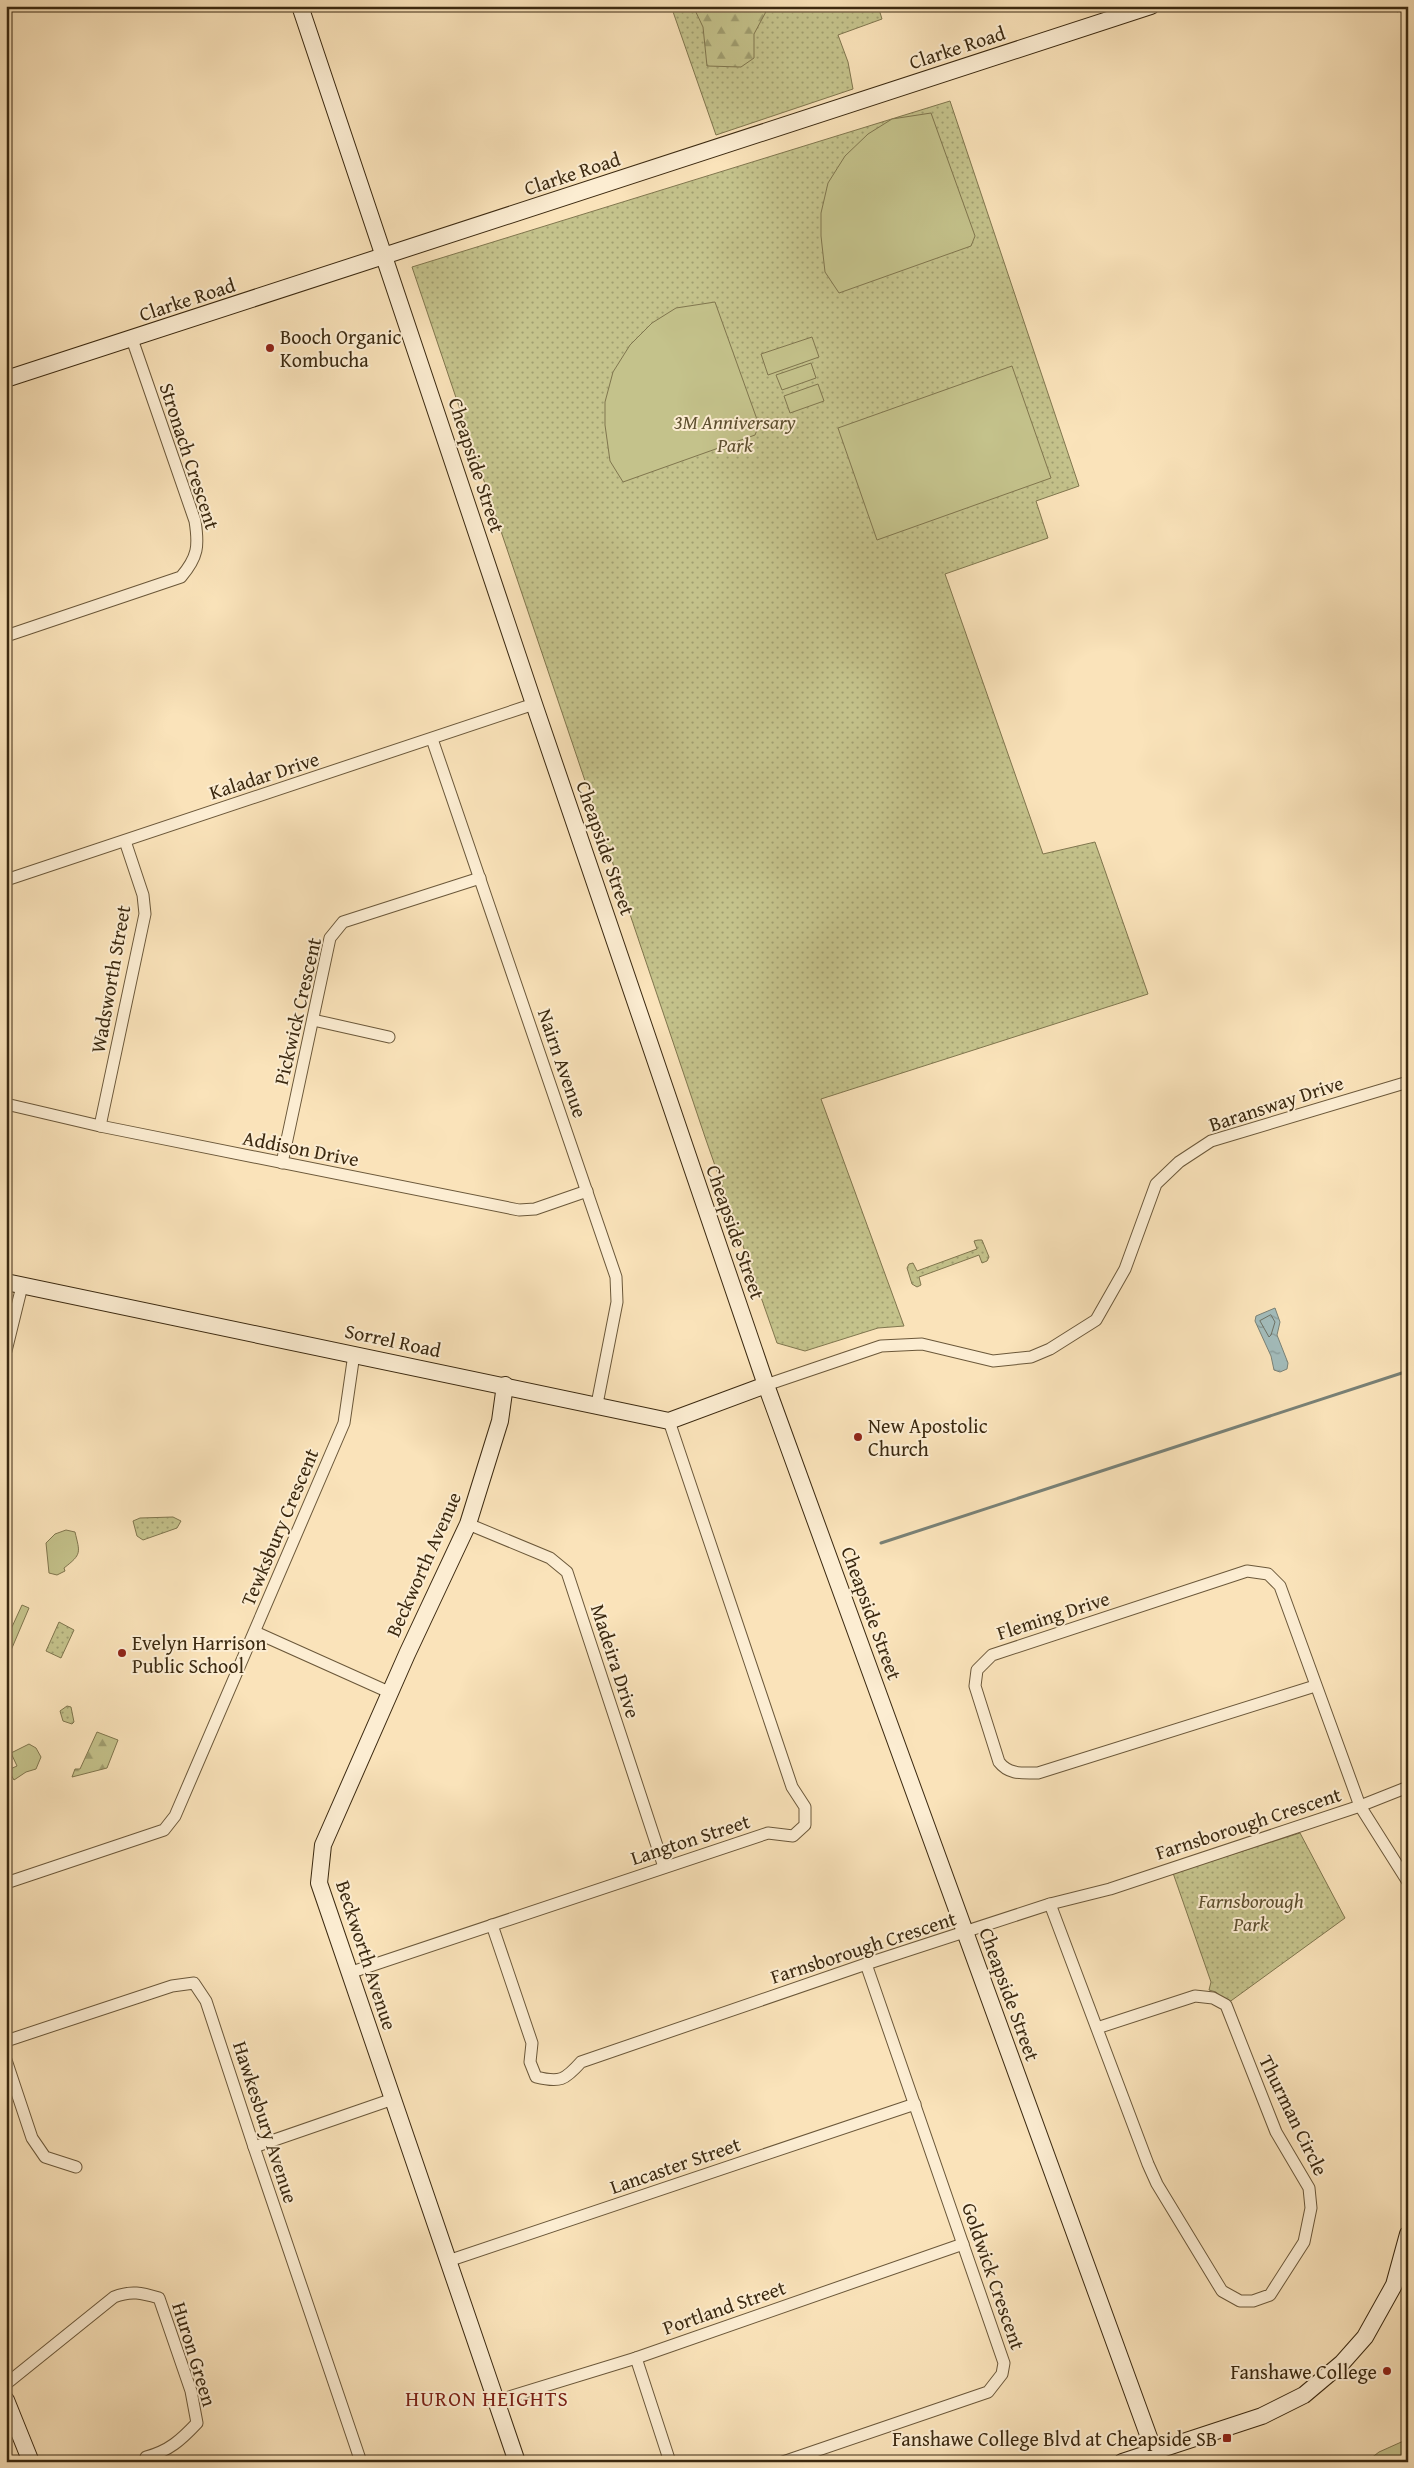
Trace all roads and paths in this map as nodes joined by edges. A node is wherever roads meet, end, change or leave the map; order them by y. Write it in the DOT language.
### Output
graph roads {
  1 [pos="300,6"];
  2 [pos="1151,6"];
  3 [pos="385,256"];
  4 [pos="132,339"];
  5 [pos="6,379"];
  6 [pos="6,636"];
  7 [pos="534,704"];
  8 [pos="432,739"];
  9 [pos="125,841"];
  10 [pos="480,878"];
  11 [pos="6,880"];
  12 [pos="312,1020"];
  13 [pos="389,1037"];
  14 [pos="1408,1082"];
  15 [pos="6,1104"];
  16 [pos="100,1126"];
  17 [pos="282,1163"];
  18 [pos="587,1191"];
  19 [pos="14,1284"];
  20 [pos="6,1351"];
  21 [pos="354,1354"];
  22 [pos="505,1385"];
  23 [pos="766,1385"];
  24 [pos="597,1404"];
  25 [pos="669,1420"];
  26 [pos="468,1524"];
  27 [pos="254,1632"];
  28 [pos="1315,1686"];
  29 [pos="391,1693"];
  30 [pos="1408,1787"];
  31 [pos="1360,1806"];
  32 [pos="664,1867"];
  33 [pos="1408,1882"];
  34 [pos="6,1883"];
  35 [pos="1050,1904"];
  36 [pos="492,1925"];
  37 [pos="966,1933"];
  38 [pos="866,1964"];
  39 [pos="350,1973"];
  40 [pos="1097,2028"];
  41 [pos="6,2041"];
  42 [pos="6,2060"];
  43 [pos="393,2099"];
  44 [pos="914,2104"];
  45 [pos="254,2147"];
  46 [pos="76,2167"];
  47 [pos="1408,2234"];
  48 [pos="963,2244"];
  49 [pos="448,2261"];
  50 [pos="636,2358"];
  51 [pos="6,2384"];
  52 [pos="6,2400"];
  53 [pos="496,2401"];
  54 [pos="146,2457"];
  55 [pos="1156,2457"];
  56 [pos="31,2462"];
  57 [pos="361,2462"];
  58 [pos="517,2462"];
  59 [pos="670,2462"];
  60 [pos="783,2462"];
  61 [pos="1122,2462"];
  1 -- 3 [label="street, Cheapside Street"];
  2 -- 3 [label="street, Clarke Road"];
  3 -- 4 [label="street, Clarke Road"];
  3 -- 7 [label="street, Cheapside Street"];
  4 -- 5 [label="street, Clarke Road"];
  4 -- 6 [label="street, Stronach Crescent"];
  7 -- 8 [label="street, Kaladar Drive"];
  7 -- 23 [label="street, Cheapside Street"];
  8 -- 9 [label="street, Kaladar Drive"];
  8 -- 10 [label="street, Nairn Avenue"];
  9 -- 11 [label="street, Kaladar Drive"];
  9 -- 16 [label="street, Wadsworth Street"];
  10 -- 12 [label="street, Pickwick Crescent"];
  10 -- 18 [label="street, Nairn Avenue"];
  12 -- 13 [label="street"];
  12 -- 17 [label="street, Pickwick Crescent"];
  14 -- 23 [label="street, Baransway Drive"];
  15 -- 16 [label="street, Addison Drive"];
  16 -- 17 [label="street, Addison Drive"];
  17 -- 18 [label="street, Addison Drive"];
  18 -- 24 [label="street, Nairn Avenue"];
  19 -- 20 [label="street"];
  19 -- 21 [label="street, Sorrel Road"];
  21 -- 22 [label="street, Sorrel Road"];
  21 -- 27 [label="street, Tewksbury Crescent"];
  22 -- 24 [label="street, Sorrel Road"];
  22 -- 26 [label="street, Beckworth Avenue"];
  23 -- 25 [label="street"];
  23 -- 37 [label="street, Cheapside Street"];
  24 -- 25 [label="street, Sorrel Road"];
  25 -- 32 [label="street, Langton Street"];
  26 -- 29 [label="street, Beckworth Avenue"];
  26 -- 32 [label="street, Madeira Drive"];
  27 -- 29 [label="street"];
  27 -- 34 [label="street, Tewksbury Crescent"];
  28 -- 28 [label="street, Fleming Drive"];
  28 -- 31 [label="street, Fleming Drive"];
  29 -- 39 [label="street, Beckworth Avenue"];
  30 -- 31 [label="street, Farnsborough Crescent"];
  31 -- 33 [label="street, Fleming Drive"];
  31 -- 35 [label="street, Farnsborough Crescent"];
  32 -- 36 [label="street, Langton Street"];
  35 -- 37 [label="street, Farnsborough Crescent"];
  35 -- 40 [label="street, Thurman Circle"];
  36 -- 38 [label="street, Farnsborough Crescent"];
  36 -- 39 [label="street, Langton Street"];
  37 -- 38 [label="street, Farnsborough Crescent"];
  37 -- 55 [label="street, Cheapside Street"];
  38 -- 44 [label="street, Goldwick Crescent"];
  39 -- 43 [label="street, Beckworth Avenue"];
  40 -- 40 [label="street, Thurman Circle"];
  41 -- 45 [label="street, Hawkesbury Avenue"];
  42 -- 46 [label="street"];
  43 -- 45 [label="street"];
  43 -- 49 [label="street, Beckworth Avenue"];
  44 -- 48 [label="street, Goldwick Crescent"];
  44 -- 49 [label="street, Lancaster Street"];
  45 -- 57 [label="street, Hawkesbury Avenue"];
  47 -- 55 [label="street"];
  48 -- 50 [label="street, Portland Street"];
  48 -- 60 [label="street, Goldwick Crescent"];
  49 -- 53 [label="street, Beckworth Avenue"];
  50 -- 53 [label="street, Portland Street"];
  50 -- 59 [label="street"];
  51 -- 54 [label="street, Huron Green"];
  52 -- 56 [label="street"];
  53 -- 58 [label="street, Beckworth Avenue"];
  55 -- 61 [label="street"];
}
